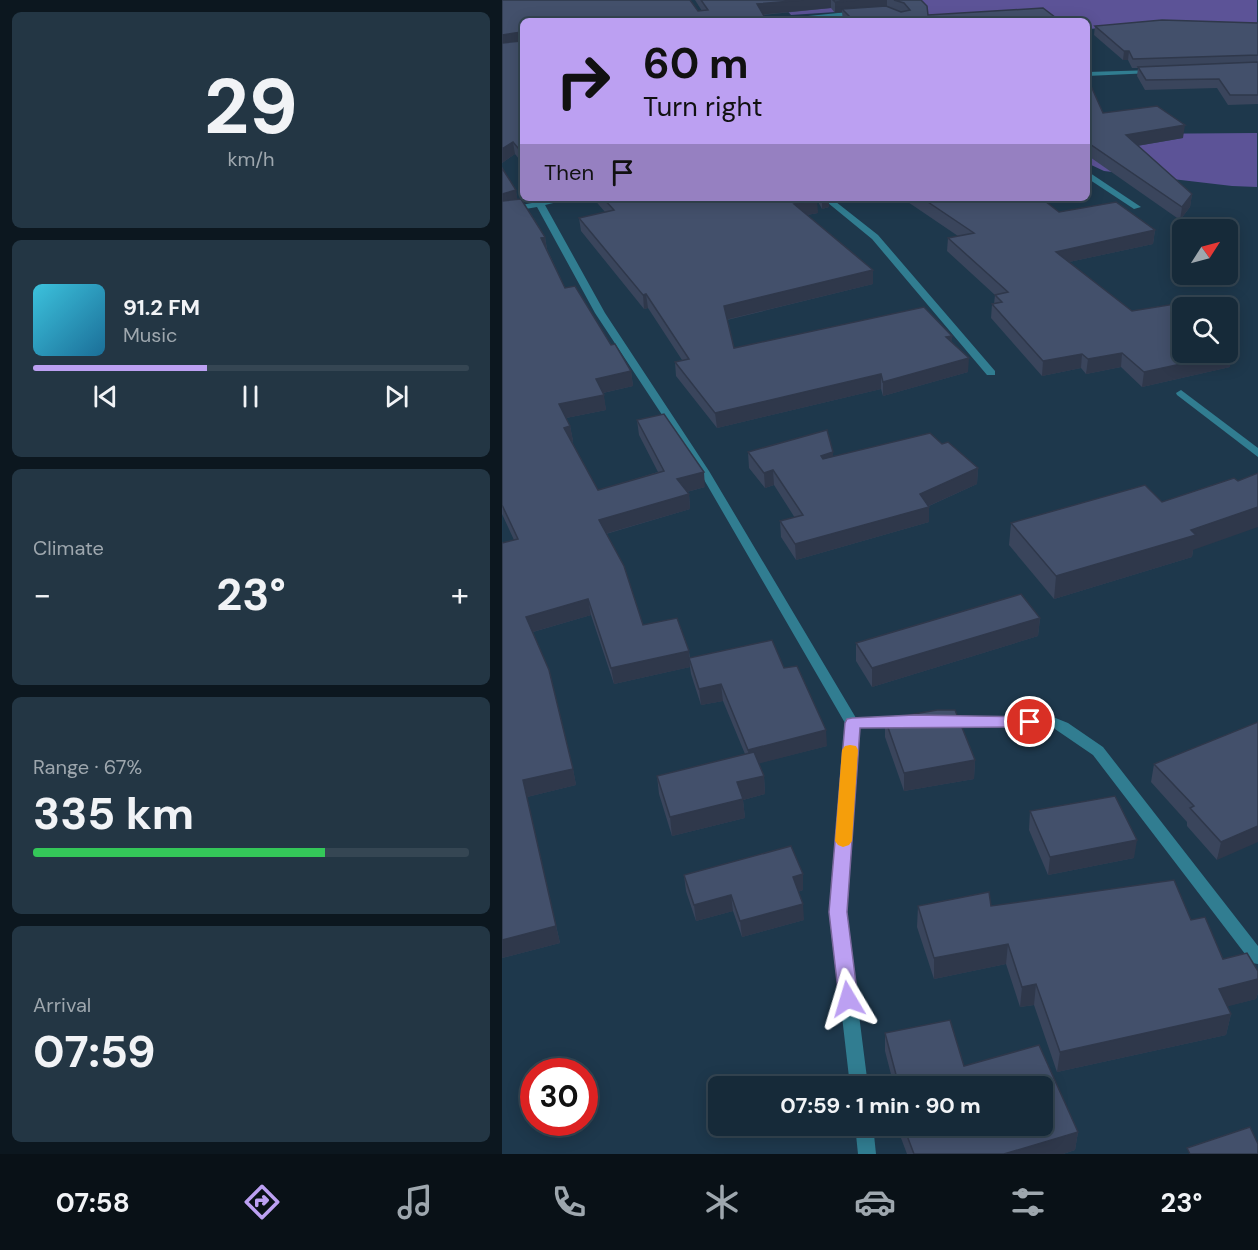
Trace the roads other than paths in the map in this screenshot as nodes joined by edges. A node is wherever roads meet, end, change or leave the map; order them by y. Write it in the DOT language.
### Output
graph roads {
  1 [pos="869,13"];
  2 [pos="812,18"];
  3 [pos="1166,70"];
  4 [pos="1090,74"];
  5 [pos="1090,177"];
  6 [pos="555,201"];
  7 [pos="830,201"];
  8 [pos="540,204"];
  9 [pos="1137,207"];
  10 [pos="502,211"];
  11 [pos="991,374"];
  12 [pos="1181,393"];
  13 [pos="1258,454"];
  14 [pos="852,723"];
  15 [pos="1258,958"];
  16 [pos="858,1076"];
  17 [pos="865,1136"];
  18 [pos="867,1154"];
  1 -- 2 [label="street"];
  3 -- 4 [label="street"];
  5 -- 9 [label="street"];
  6 -- 8 [label="street"];
  7 -- 11 [label="street"];
  8 -- 10 [label="street"];
  8 -- 14 [label="street"];
  12 -- 13 [label="street"];
  14 -- 15 [label="street"];
  14 -- 16 [label="street"];
  17 -- 18 [label="street"];
}
